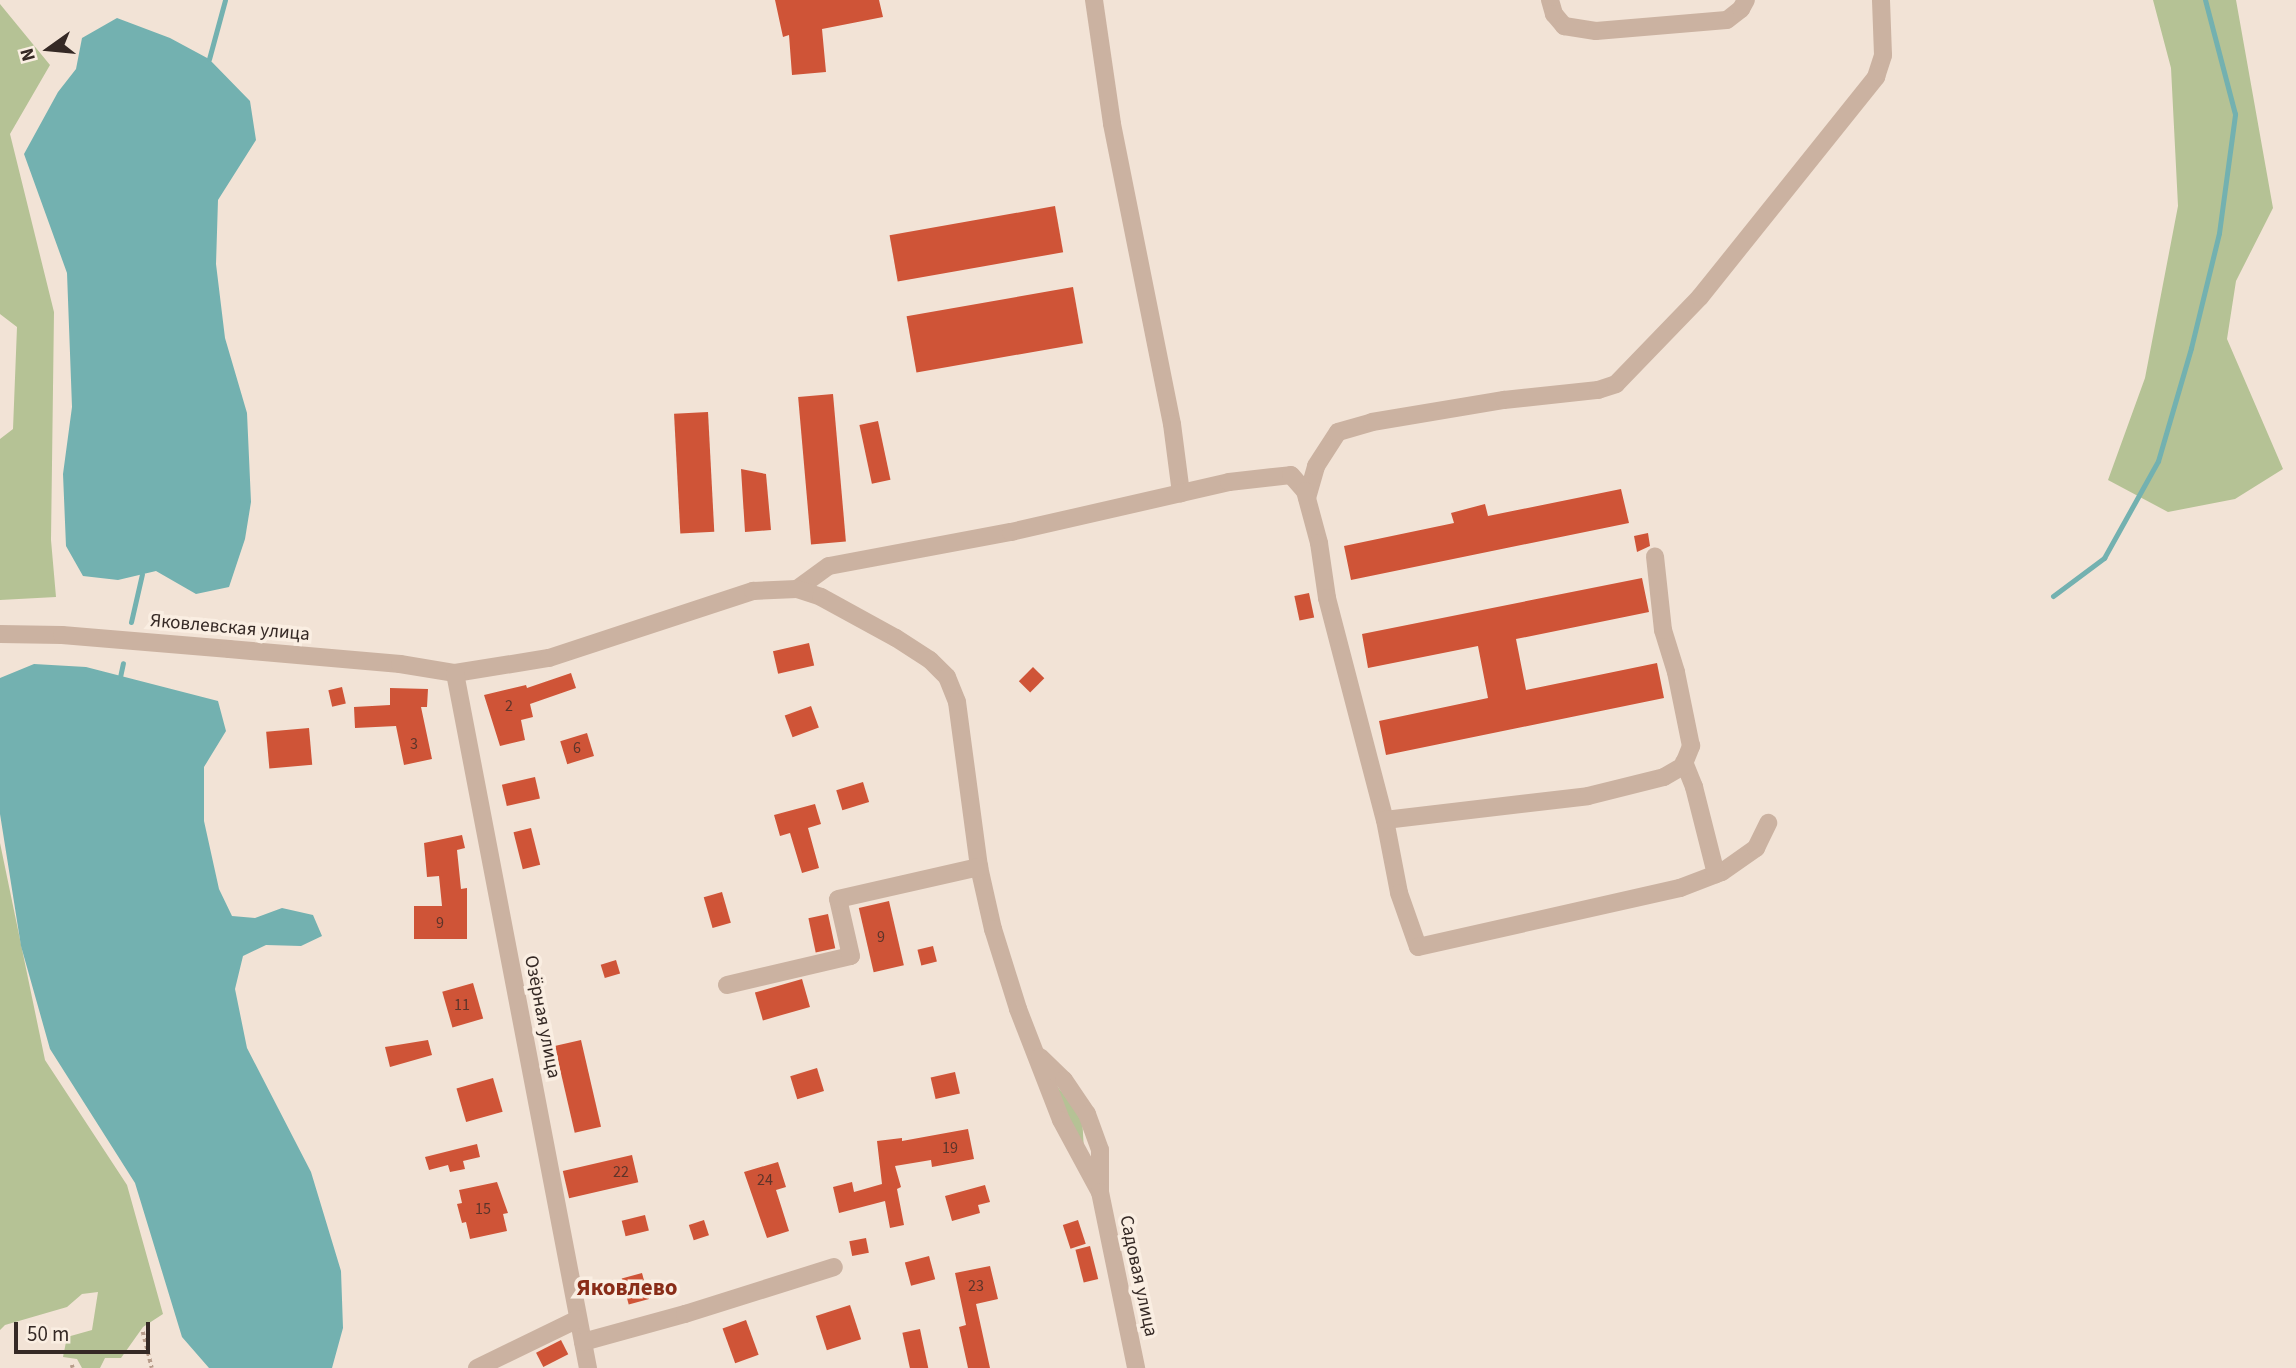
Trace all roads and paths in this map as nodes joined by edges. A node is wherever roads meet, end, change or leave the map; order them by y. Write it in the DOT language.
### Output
graph roads {
  1 [pos="1094,0"];
  2 [pos="1550,0"];
  3 [pos="1746,0"];
  4 [pos="1881,0"];
  5 [pos="1181,493"];
  6 [pos="1307,498"];
  7 [pos="1655,556"];
  8 [pos="797,589"];
  9 [pos="0,634"];
  10 [pos="455,673"];
  11 [pos="1684,762"];
  12 [pos="1385,820"];
  13 [pos="1768,823"];
  14 [pos="979,867"];
  15 [pos="1716,874"];
  16 [pos="727,985"];
  17 [pos="1037,1055"];
  18 [pos="1100,1192"];
  19 [pos="834,1267"];
  20 [pos="578,1319"];
  21 [pos="143,1332"];
  22 [pos="583,1342"];
  23 [pos="152,1368"];
  24 [pos="477,1368"];
  25 [pos="588,1368"];
  26 [pos="1136,1368"];
  1 -- 5 [label="street"];
  2 -- 3 [label="street"];
  4 -- 6 [label="street"];
  5 -- 6 [label="street"];
  5 -- 8 [label="street"];
  6 -- 12 [label="street"];
  7 -- 11 [label="street"];
  8 -- 10 [label="street, Яковлевская улица"];
  8 -- 14 [label="street"];
  9 -- 10 [label="street, Яковлевская улица"];
  10 -- 20 [label="street, Озёрная улица"];
  11 -- 12 [label="street"];
  11 -- 15 [label="street"];
  12 -- 15 [label="street"];
  13 -- 15 [label="street"];
  14 -- 16 [label="street"];
  14 -- 17 [label="street"];
  17 -- 18 [label="street"];
  17 -- 18 [label="street"];
  18 -- 26 [label="street, Садовая улица"];
  19 -- 22 [label="street"];
  20 -- 22 [label="street, Озёрная улица"];
  20 -- 24 [label="street"];
  21 -- 23 [label="path"];
  22 -- 25 [label="street, Озёрная улица"];
}
